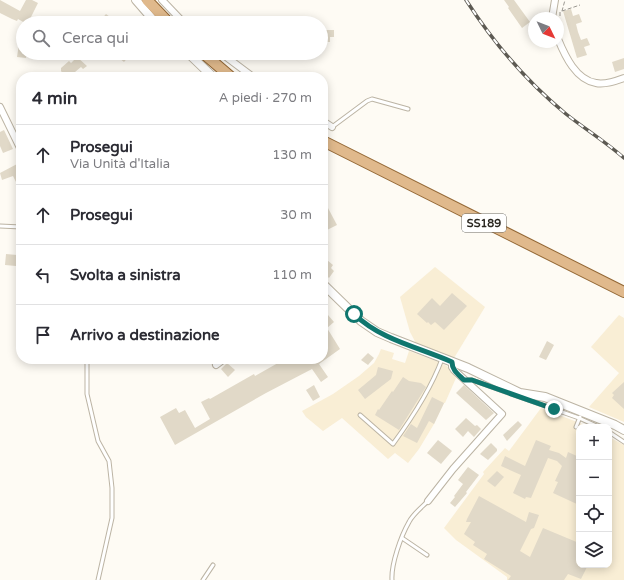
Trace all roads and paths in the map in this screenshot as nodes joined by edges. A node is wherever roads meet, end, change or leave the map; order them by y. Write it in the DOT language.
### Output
graph roads {
  1 [pos="136,0"];
  2 [pos="147,0"];
  3 [pos="162,0"];
  4 [pos="555,0"];
  5 [pos="564,0"];
  6 [pos="580,5"];
  7 [pos="562,11"];
  8 [pos="553,12"];
  9 [pos="150,16"];
  10 [pos="162,16"];
  11 [pos="177,16"];
  12 [pos="561,48"];
  13 [pos="195,60"];
  14 [pos="211,60"];
  15 [pos="230,60"];
  16 [pos="208,72"];
  17 [pos="225,72"];
  18 [pos="246,72"];
  19 [pos="624,78"];
  20 [pos="0,107"];
  21 [pos="408,109"];
  22 [pos="328,124"];
  23 [pos="332,127"];
  24 [pos="16,140"];
  25 [pos="328,145"];
  26 [pos="0,226"];
  27 [pos="16,227"];
  28 [pos="328,289"];
  29 [pos="624,292"];
  30 [pos="442,357"];
  31 [pos="452,362"];
  32 [pos="87,364"];
  33 [pos="464,380"];
  34 [pos="516,393"];
  35 [pos="581,414"];
  36 [pos="360,415"];
  37 [pos="577,424"];
  38 [pos="594,424"];
  39 [pos="624,430"];
  40 [pos="612,434"];
  41 [pos="624,442"];
  42 [pos="428,501"];
  43 [pos="402,538"];
  44 [pos="426,555"];
  45 [pos="213,565"];
  46 [pos="98,580"];
  47 [pos="203,580"];
  48 [pos="392,580"];
  1 -- 9 [label="street"];
  2 -- 10 [label="main road"];
  3 -- 11 [label="street"];
  4 -- 8 [label="street"];
  5 -- 7 [label="path"];
  6 -- 7 [label="path"];
  12 -- 19 [label="street"];
  13 -- 16 [label="street"];
  14 -- 17 [label="main road"];
  15 -- 18 [label="street"];
  20 -- 24 [label="street"];
  21 -- 23 [label="lane"];
  22 -- 23 [label="street"];
  25 -- 29 [label="main road, SS189"];
  26 -- 27 [label="lane"];
  28 -- 30 [label="street"];
  30 -- 31 [label="street"];
  30 -- 36 [label="lane"];
  31 -- 33 [label="street"];
  31 -- 34 [label="street"];
  32 -- 46 [label="lane"];
  33 -- 34 [label="lane"];
  33 -- 42 [label="street"];
  34 -- 35 [label="street"];
  35 -- 37 [label="lane"];
  35 -- 38 [label="lane"];
  35 -- 39 [label="street"];
  40 -- 41 [label="lane"];
  42 -- 43 [label="lane"];
  43 -- 44 [label="lane"];
  43 -- 48 [label="lane"];
  45 -- 47 [label="lane"];
}
